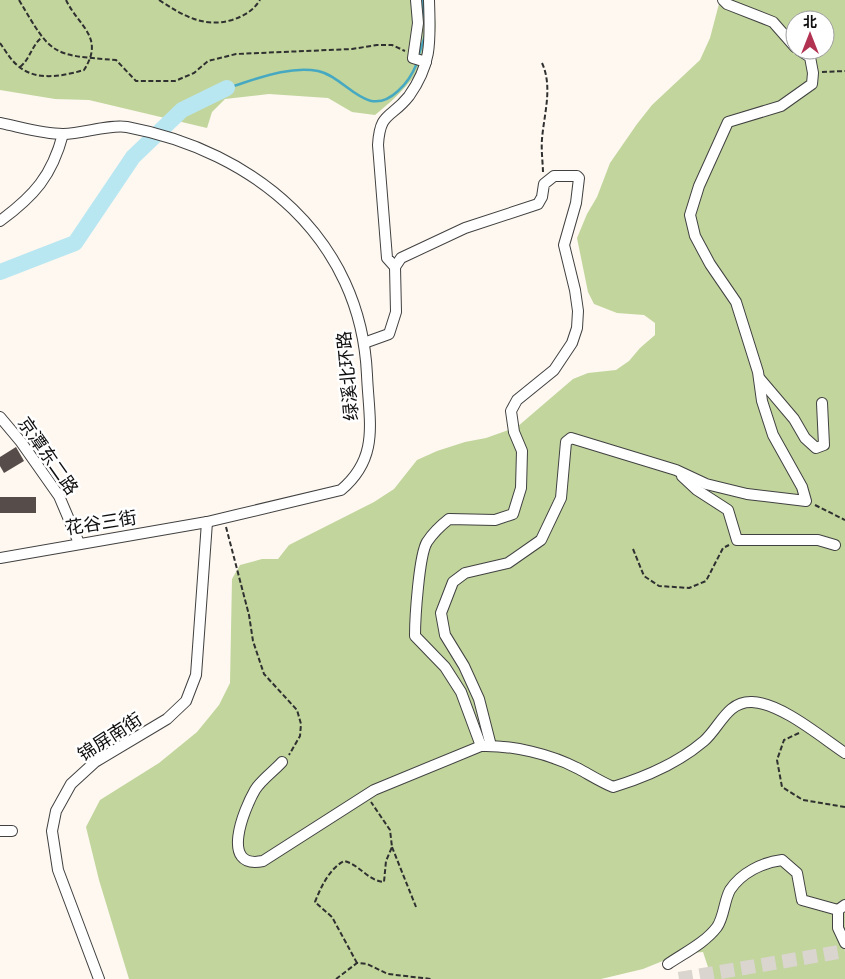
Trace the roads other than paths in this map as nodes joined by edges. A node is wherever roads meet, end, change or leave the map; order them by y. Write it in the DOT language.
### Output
graph roads {
  1 [pos="416,0"];
  2 [pos="429,0"];
  3 [pos="723,0"];
  4 [pos="785,36"];
  5 [pos="811,60"];
  6 [pos="425,62"];
  7 [pos="0,123"];
  8 [pos="63,134"];
  9 [pos="0,221"];
  10 [pos="395,267"];
  11 [pos="364,343"];
  12 [pos="760,379"];
  13 [pos="822,403"];
  14 [pos="0,417"];
  15 [pos="676,470"];
  16 [pos="207,522"];
  17 [pos="79,543"];
  18 [pos="835,545"];
  19 [pos="0,558"];
  20 [pos="486,746"];
  21 [pos="845,753"];
  22 [pos="282,762"];
  23 [pos="0,831"];
  24 [pos="12,831"];
  25 [pos="842,907"];
  26 [pos="845,942"];
  27 [pos="668,964"];
  28 [pos="99,979"];
  1 -- 6 [label="street"];
  2 -- 6 [label="street"];
  3 -- 4 [label="street"];
  5 -- 12 [label="street"];
  6 -- 10 [label="street"];
  7 -- 8 [label="street, 绿溪北环路"];
  8 -- 9 [label="street"];
  8 -- 11 [label="street, 绿溪北环路"];
  10 -- 11 [label="street"];
  10 -- 20 [label="street"];
  11 -- 16 [label="street, 绿溪北环路"];
  12 -- 13 [label="street"];
  12 -- 15 [label="street"];
  14 -- 17 [label="street, 京潭东二路"];
  15 -- 18 [label="street"];
  15 -- 20 [label="street"];
  16 -- 17 [label="street, 花谷三街"];
  16 -- 28 [label="street, 锦屏南街"];
  17 -- 19 [label="street, 花谷三街"];
  20 -- 21 [label="street"];
  20 -- 22 [label="street"];
  23 -- 24 [label="street"];
  25 -- 26 [label="street"];
  25 -- 27 [label="street"];
}
